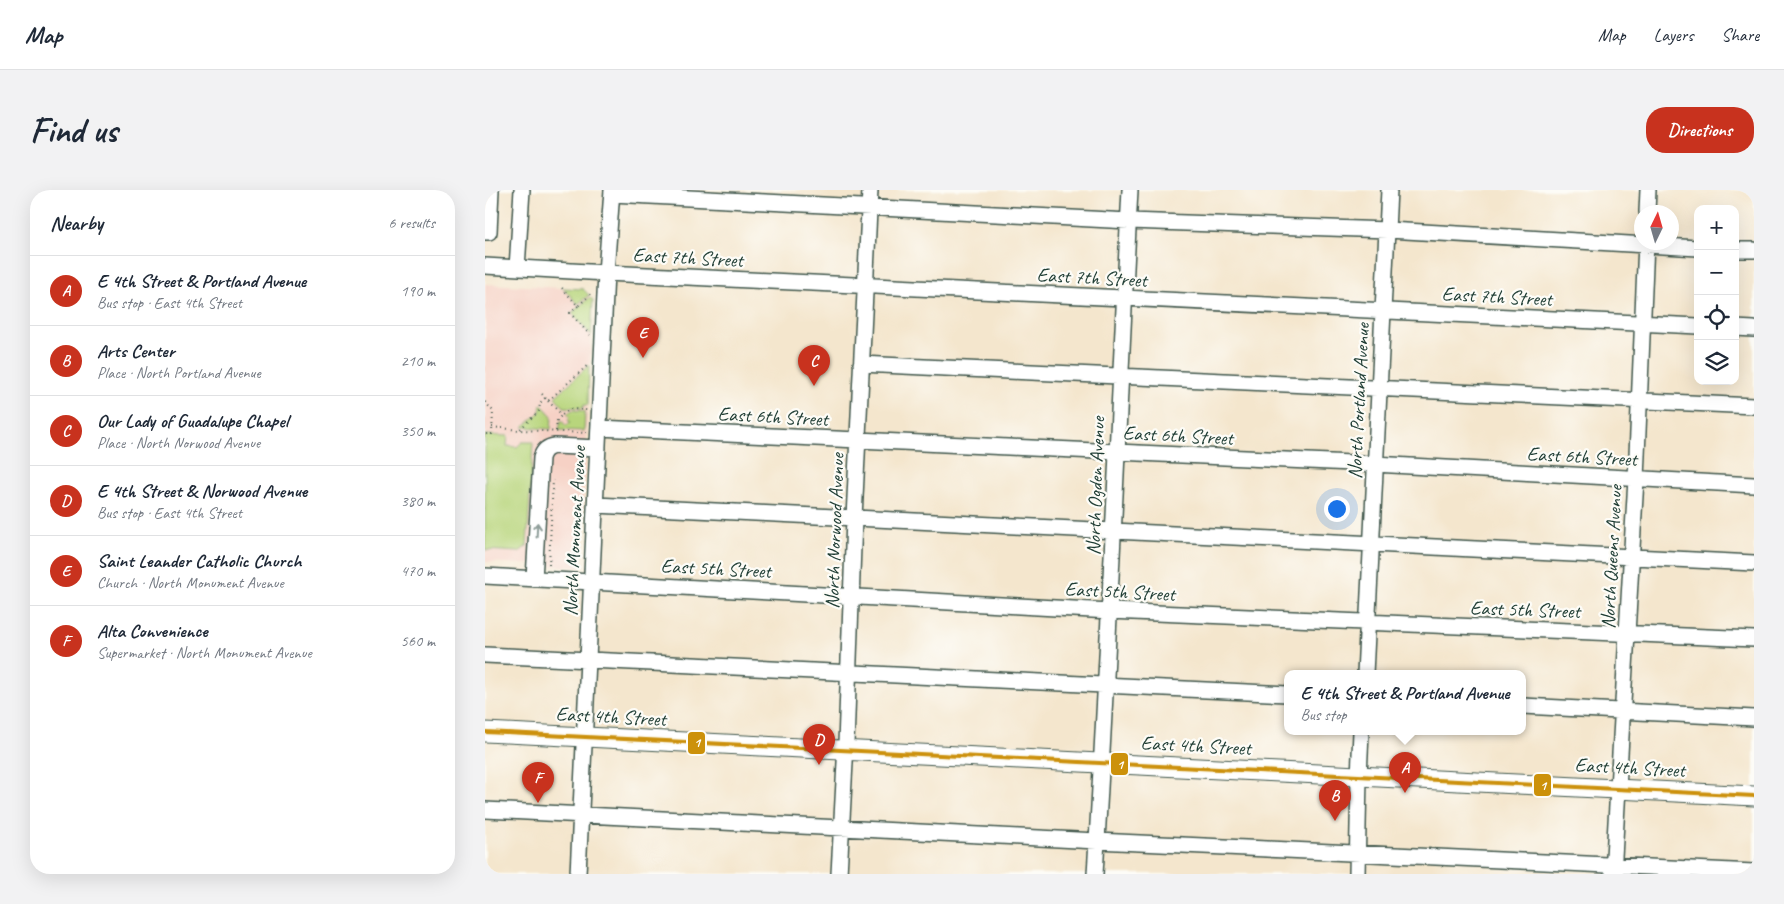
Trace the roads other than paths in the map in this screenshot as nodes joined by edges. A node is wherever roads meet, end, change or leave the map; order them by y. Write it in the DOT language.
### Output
graph roads {
  1 [pos="491,190"];
  2 [pos="522,190"];
  3 [pos="870,190"];
  4 [pos="1130,190"];
  5 [pos="1389,190"];
  6 [pos="1648,190"];
  7 [pos="612,192"];
  8 [pos="1647,205"];
  9 [pos="869,207"];
  10 [pos="1129,221"];
  11 [pos="1388,230"];
  12 [pos="485,232"];
  13 [pos="1634,243"];
  14 [pos="1679,247"];
  15 [pos="1694,248"];
  16 [pos="1646,250"];
  17 [pos="1739,250"];
  18 [pos="1754,250"];
  19 [pos="485,266"];
  20 [pos="517,268"];
  21 [pos="606,273"];
  22 [pos="865,286"];
  23 [pos="1125,298"];
  24 [pos="1383,310"];
  25 [pos="1643,324"];
  26 [pos="1694,326"];
  27 [pos="1739,328"];
  28 [pos="1754,329"];
  29 [pos="861,364"];
  30 [pos="1120,376"];
  31 [pos="1380,388"];
  32 [pos="1640,401"];
  33 [pos="1754,406"];
  34 [pos="593,427"];
  35 [pos="858,440"];
  36 [pos="598,448"];
  37 [pos="1117,452"];
  38 [pos="1374,464"];
  39 [pos="1636,479"];
  40 [pos="1754,484"];
  41 [pos="596,505"];
  42 [pos="854,518"];
  43 [pos="1113,531"];
  44 [pos="1371,544"];
  45 [pos="1631,557"];
  46 [pos="1754,563"];
  47 [pos="485,576"];
  48 [pos="534,579"];
  49 [pos="592,582"];
  50 [pos="851,596"];
  51 [pos="1110,611"];
  52 [pos="1367,622"];
  53 [pos="1627,632"];
  54 [pos="1754,639"];
  55 [pos="485,655"];
  56 [pos="588,660"];
  57 [pos="1365,670"];
  58 [pos="848,672"];
  59 [pos="1106,684"];
  60 [pos="1284,694"];
  61 [pos="1526,706"];
  62 [pos="1622,711"];
  63 [pos="1754,718"];
  64 [pos="485,732"];
  65 [pos="1361,735"];
  66 [pos="584,738"];
  67 [pos="846,751"];
  68 [pos="1101,763"];
  69 [pos="1359,777"];
  70 [pos="1617,789"];
  71 [pos="1754,796"];
  72 [pos="485,810"];
  73 [pos="581,816"];
  74 [pos="841,828"];
  75 [pos="1097,841"];
  76 [pos="1357,853"];
  77 [pos="1613,869"];
  78 [pos="1754,872"];
  79 [pos="578,874"];
  80 [pos="839,874"];
  81 [pos="1095,874"];
  82 [pos="1357,874"];
  1 -- 12 [label="street"];
  2 -- 20 [label="street"];
  3 -- 9 [label="street, North Norwood Avenue"];
  4 -- 10 [label="street, North Ogden Avenue"];
  5 -- 11 [label="street, North Portland Avenue"];
  6 -- 8 [label="street"];
  7 -- 9 [label="street"];
  7 -- 21 [label="street, North Monument Avenue"];
  9 -- 10 [label="street"];
  9 -- 22 [label="street, North Norwood Avenue"];
  10 -- 11 [label="street"];
  10 -- 23 [label="street, North Ogden Avenue"];
  11 -- 13 [label="street"];
  11 -- 24 [label="street, North Portland Avenue"];
  14 -- 15 [label="street"];
  16 -- 25 [label="street, North Queens Avenue"];
  17 -- 18 [label="street"];
  19 -- 20 [label="street, East 7th Street"];
  20 -- 21 [label="street, East 7th Street"];
  21 -- 22 [label="street, East 7th Street"];
  21 -- 34 [label="street, North Monument Avenue"];
  22 -- 23 [label="street, East 7th Street"];
  22 -- 29 [label="street, North Norwood Avenue"];
  23 -- 24 [label="street, East 7th Street"];
  23 -- 30 [label="street, North Ogden Avenue"];
  24 -- 25 [label="street, East 7th Street"];
  24 -- 31 [label="street, North Portland Avenue"];
  25 -- 26 [label="street, East 7th Street"];
  25 -- 32 [label="street, North Queens Avenue"];
  27 -- 28 [label="street"];
  29 -- 30 [label="street"];
  29 -- 35 [label="street, North Norwood Avenue"];
  30 -- 31 [label="street"];
  30 -- 37 [label="street, North Ogden Avenue"];
  31 -- 32 [label="street"];
  31 -- 38 [label="street, North Portland Avenue"];
  32 -- 33 [label="street"];
  32 -- 39 [label="street, North Queens Avenue"];
  34 -- 35 [label="street, East 6th Street"];
  34 -- 36 [label="street, North Monument Avenue"];
  35 -- 37 [label="street, East 6th Street"];
  35 -- 42 [label="street, North Norwood Avenue"];
  36 -- 41 [label="street, North Monument Avenue"];
  48 -- 36 [label="street, one-way"];
  37 -- 38 [label="street, East 6th Street"];
  37 -- 43 [label="street, North Ogden Avenue"];
  38 -- 39 [label="street, East 6th Street"];
  38 -- 44 [label="street, North Portland Avenue"];
  39 -- 40 [label="street, East 6th Street"];
  39 -- 45 [label="street, North Queens Avenue"];
  41 -- 42 [label="street"];
  41 -- 49 [label="street, North Monument Avenue"];
  42 -- 43 [label="street"];
  42 -- 50 [label="street, North Norwood Avenue"];
  43 -- 44 [label="street"];
  43 -- 51 [label="street, North Ogden Avenue"];
  44 -- 45 [label="street"];
  44 -- 52 [label="street, North Portland Avenue"];
  45 -- 46 [label="street"];
  45 -- 53 [label="street, North Queens Avenue"];
  47 -- 48 [label="street, East 5th Street"];
  48 -- 49 [label="street, East 5th Street"];
  49 -- 50 [label="street, East 5th Street"];
  49 -- 56 [label="street, North Monument Avenue"];
  50 -- 51 [label="street, East 5th Street"];
  50 -- 58 [label="street, North Norwood Avenue"];
  51 -- 52 [label="street, East 5th Street"];
  51 -- 59 [label="street, North Ogden Avenue"];
  52 -- 53 [label="street, East 5th Street"];
  52 -- 57 [label="street, North Portland Avenue"];
  53 -- 54 [label="street, East 5th Street"];
  53 -- 62 [label="street, North Queens Avenue"];
  55 -- 56 [label="street"];
  56 -- 58 [label="street"];
  56 -- 66 [label="street, North Monument Avenue"];
  58 -- 59 [label="street"];
  58 -- 67 [label="street, North Norwood Avenue"];
  59 -- 60 [label="street"];
  59 -- 68 [label="street, North Ogden Avenue"];
  61 -- 62 [label="street"];
  62 -- 63 [label="street"];
  62 -- 70 [label="street, North Queens Avenue"];
  64 -- 66 [label="main road, East 4th Street"];
  65 -- 69 [label="street"];
  66 -- 67 [label="main road, East 4th Street"];
  66 -- 73 [label="street, North Monument Avenue"];
  67 -- 68 [label="main road, East 4th Street"];
  67 -- 74 [label="street, North Norwood Avenue"];
  68 -- 69 [label="main road, East 4th Street"];
  68 -- 75 [label="street, North Ogden Avenue"];
  69 -- 70 [label="main road, East 4th Street"];
  69 -- 76 [label="street"];
  70 -- 71 [label="main road, East 4th Street"];
  70 -- 77 [label="street, North Queens Avenue"];
  72 -- 73 [label="street"];
  73 -- 74 [label="street"];
  73 -- 79 [label="street, North Monument Avenue"];
  74 -- 75 [label="street"];
  74 -- 80 [label="street, North Norwood Avenue"];
  75 -- 76 [label="street"];
  75 -- 81 [label="street, North Ogden Avenue"];
  76 -- 77 [label="street"];
  76 -- 82 [label="street"];
  77 -- 78 [label="street"];
}
